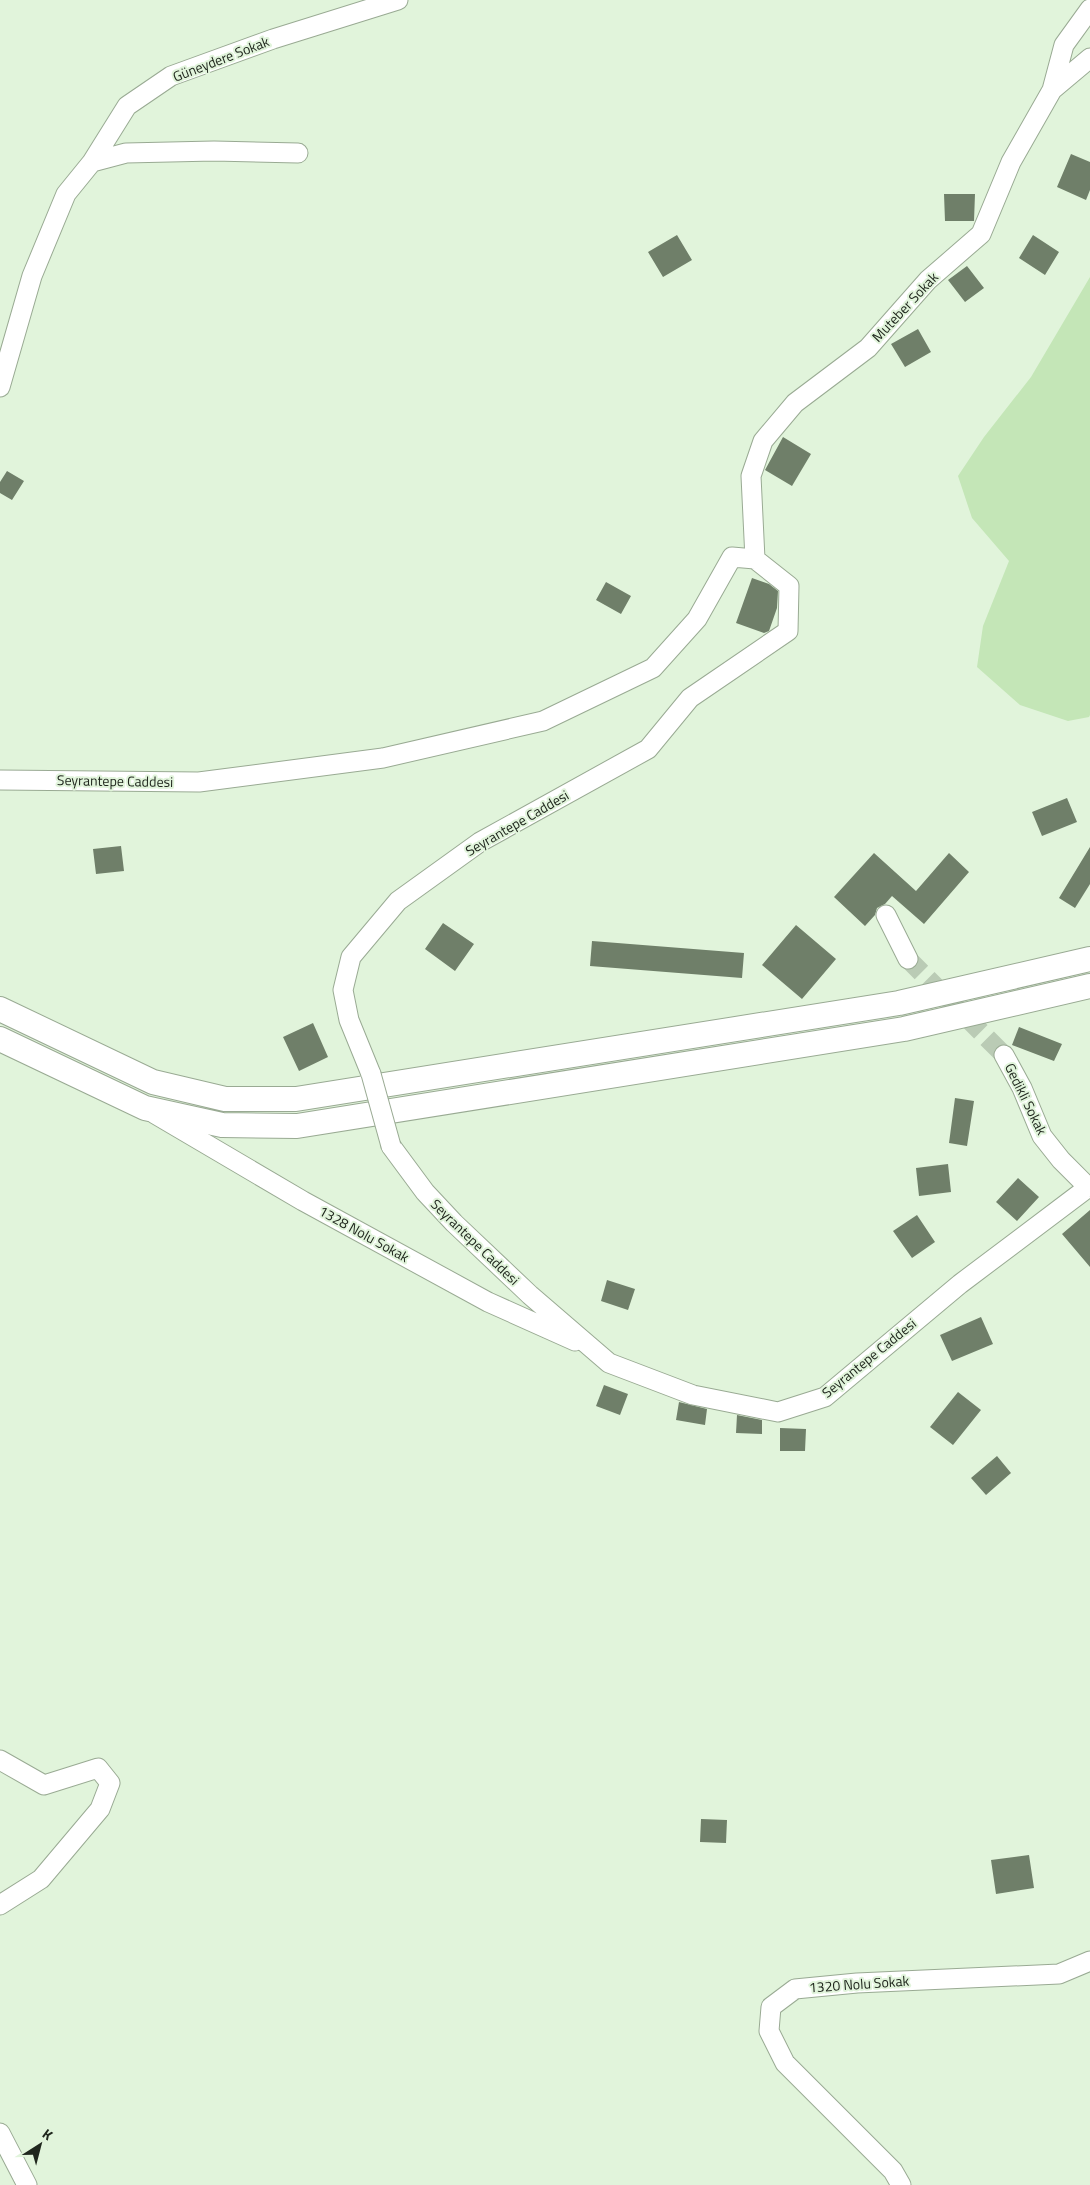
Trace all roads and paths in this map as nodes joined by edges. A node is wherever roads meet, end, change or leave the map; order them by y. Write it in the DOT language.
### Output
graph roads {
  1 [pos="398,0"];
  2 [pos="1090,9"];
  3 [pos="1090,58"];
  4 [pos="1052,90"];
  5 [pos="298,153"];
  6 [pos="92,162"];
  7 [pos="0,387"];
  8 [pos="755,559"];
  9 [pos="0,780"];
  10 [pos="886,915"];
  11 [pos="908,959"];
  12 [pos="1090,959"];
  13 [pos="1090,986"];
  14 [pos="0,1009"];
  15 [pos="0,1039"];
  16 [pos="1004,1055"];
  17 [pos="139,1105"];
  18 [pos="1089,1186"];
  19 [pos="594,1350"];
  20 [pos="0,1760"];
  21 [pos="0,1905"];
  22 [pos="1090,1961"];
  23 [pos="0,2133"];
  24 [pos="28,2185"];
  25 [pos="901,2185"];
  1 -- 6 [label="street, Güneydere Sokak"];
  2 -- 4 [label="street"];
  3 -- 4 [label="street, Muteber Sokak"];
  4 -- 8 [label="street, Muteber Sokak"];
  5 -- 6 [label="street"];
  6 -- 7 [label="street, Güneydere Sokak"];
  8 -- 9 [label="street, Seyrantepe Caddesi"];
  8 -- 19 [label="street, Seyrantepe Caddesi, bridge"];
  10 -- 11 [label="street"];
  12 -- 14 [label="main road"];
  13 -- 17 [label="main road"];
  15 -- 17 [label="main road"];
  16 -- 18 [label="street, Gedikli Sokak"];
  17 -- 19 [label="street, 1328 Nolu Sokak"];
  18 -- 19 [label="street, Seyrantepe Caddesi"];
  20 -- 21 [label="street"];
  22 -- 25 [label="street, 1320 Nolu Sokak"];
  23 -- 24 [label="street"];
}
